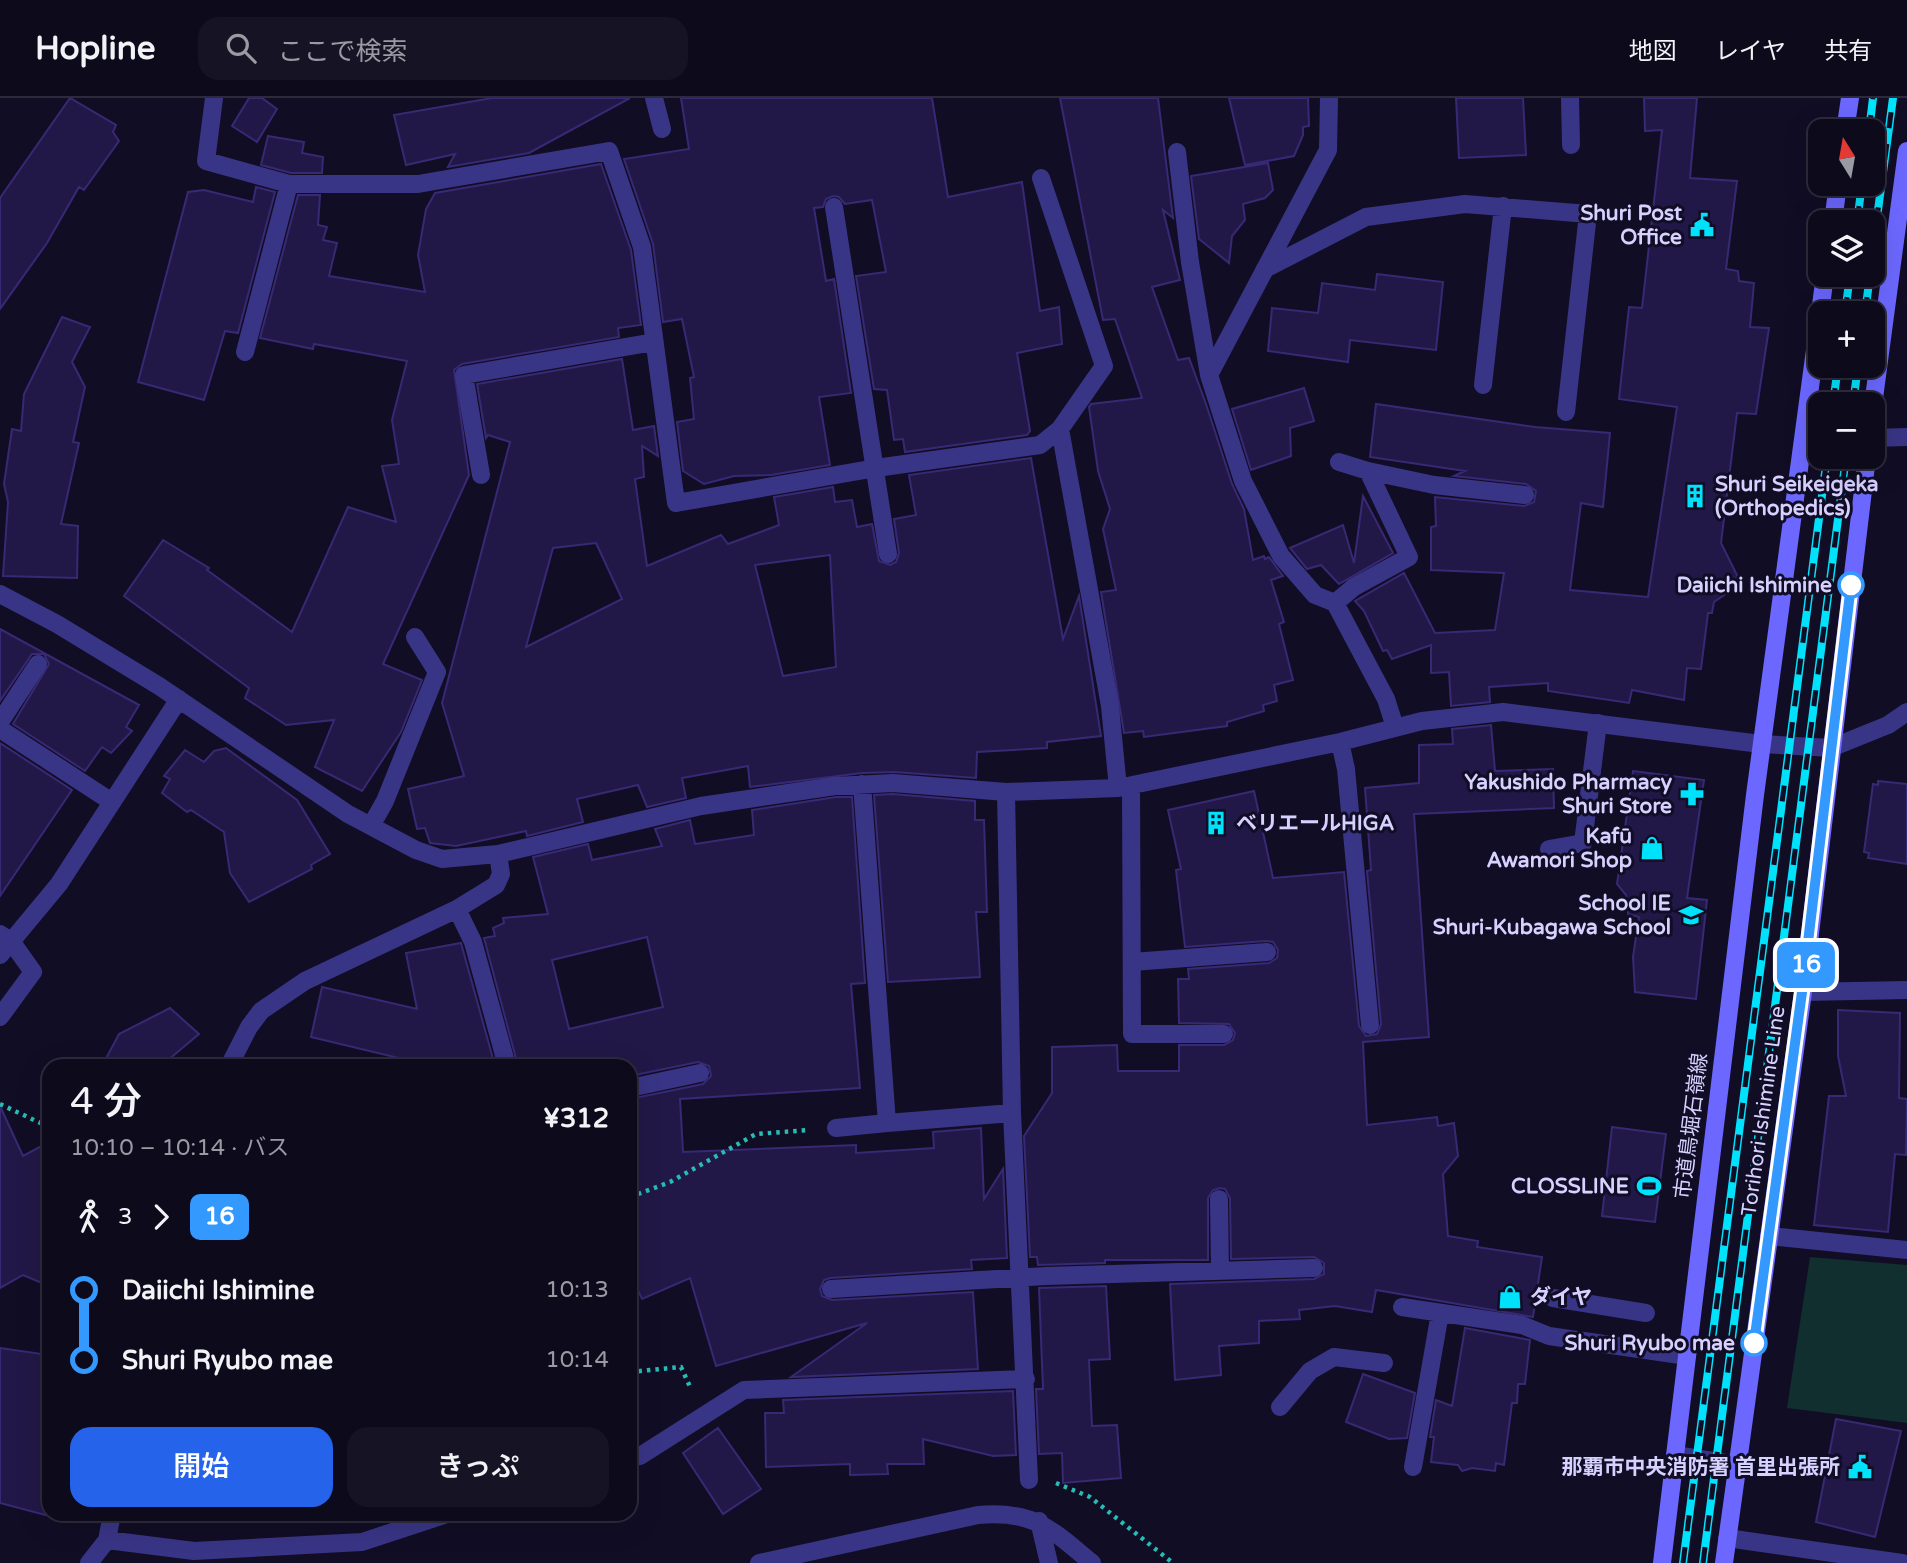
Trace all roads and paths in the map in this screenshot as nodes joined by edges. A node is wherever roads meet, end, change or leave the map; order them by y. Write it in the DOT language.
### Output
graph roads {
  1 [pos="214,98"];
  2 [pos="654,98"];
  3 [pos="1329,98"];
  4 [pos="1570,98"];
  5 [pos="1850,98"];
  6 [pos="1847,119"];
  7 [pos="662,129"];
  8 [pos="1571,145"];
  9 [pos="1907,151"];
  10 [pos="1177,152"];
  11 [pos="1041,178"];
  12 [pos="289,184"];
  13 [pos="1503,206"];
  14 [pos="834,207"];
  15 [pos="1265,269"];
  16 [pos="654,342"];
  17 [pos="245,352"];
  18 [pos="1209,375"];
  19 [pos="1811,378"];
  20 [pos="1483,385"];
  21 [pos="1875,392"];
  22 [pos="1566,412"];
  23 [pos="1060,429"];
  24 [pos="1907,437"];
  25 [pos="1885,438"];
  26 [pos="1339,462"];
  27 [pos="876,468"];
  28 [pos="1865,469"];
  29 [pos="1368,471"];
  30 [pos="481,475"];
  31 [pos="1525,495"];
  32 [pos="888,554"];
  33 [pos="0,594"];
  34 [pos="1335,603"];
  35 [pos="415,637"];
  36 [pos="38,664"];
  37 [pos="179,699"];
  38 [pos="1907,712"];
  39 [pos="0,722"];
  40 [pos="1598,723"];
  41 [pos="1395,727"];
  42 [pos="0,729"];
  43 [pos="1340,742"];
  44 [pos="1761,744"];
  45 [pos="1830,748"];
  46 [pos="862,784"];
  47 [pos="1125,787"];
  48 [pos="1006,792"];
  49 [pos="112,802"];
  50 [pos="371,826"];
  51 [pos="1549,849"];
  52 [pos="498,854"];
  53 [pos="457,909"];
  54 [pos="4,943"];
  55 [pos="1267,952"];
  56 [pos="1132,962"];
  57 [pos="1907,990"];
  58 [pos="1802,992"];
  59 [pos="0,1017"];
  60 [pos="1370,1025"];
  61 [pos="1223,1034"];
  62 [pos="233,1059"];
  63 [pos="505,1059"];
  64 [pos="700,1073"];
  65 [pos="637,1086"];
  66 [pos="0,1104"];
  67 [pos="1012,1113"];
  68 [pos="887,1123"];
  69 [pos="42,1125"];
  70 [pos="836,1128"];
  71 [pos="637,1194"];
  72 [pos="1219,1199"];
  73 [pos="1769,1237"];
  74 [pos="1907,1250"];
  75 [pos="1314,1268"];
  76 [pos="1220,1271"];
  77 [pos="1021,1278"];
  78 [pos="831,1289"];
  79 [pos="1553,1298"];
  80 [pos="1402,1307"];
  81 [pos="1440,1313"];
  82 [pos="1646,1313"];
  83 [pos="1687,1356"];
  84 [pos="1384,1363"];
  85 [pos="637,1371"];
  86 [pos="1026,1379"];
  87 [pos="1280,1407"];
  88 [pos="703,1416"];
  89 [pos="1675,1455"];
  90 [pos="637,1457"];
  91 [pos="1738,1465"];
  92 [pos="1413,1467"];
  93 [pos="1029,1477"];
  94 [pos="111,1521"];
  95 [pos="426,1521"];
  96 [pos="1038,1521"];
  97 [pos="1727,1538"];
  98 [pos="107,1540"];
  99 [pos="89,1563"];
  100 [pos="759,1563"];
  101 [pos="1049,1563"];
  102 [pos="1092,1563"];
  103 [pos="1173,1563"];
  104 [pos="1662,1563"];
  105 [pos="1724,1563"];
  106 [pos="1902,1563"];
  1 -- 12 [label="street"];
  2 -- 7 [label="street"];
  3 -- 15 [label="street"];
  4 -- 8 [label="street"];
  5 -- 6 [label="street"];
  9 -- 21 [label="street"];
  10 -- 18 [label="street"];
  11 -- 23 [label="street"];
  12 -- 16 [label="street"];
  12 -- 17 [label="street"];
  13 -- 15 [label="street"];
  13 -- 20 [label="street"];
  13 -- 22 [label="street"];
  14 -- 27 [label="street"];
  15 -- 18 [label="street"];
  16 -- 27 [label="street"];
  16 -- 30 [label="street"];
  18 -- 34 [label="street"];
  19 -- 44 [label="street"];
  23 -- 27 [label="street"];
  23 -- 47 [label="street"];
  24 -- 25 [label="street"];
  26 -- 29 [label="street"];
  27 -- 32 [label="street"];
  28 -- 45 [label="street, Torihori Ishimine Line"];
  29 -- 31 [label="street"];
  29 -- 34 [label="street"];
  33 -- 37 [label="street"];
  34 -- 41 [label="street"];
  35 -- 50 [label="street"];
  36 -- 39 [label="street"];
  37 -- 49 [label="street"];
  37 -- 50 [label="street"];
  38 -- 45 [label="street"];
  40 -- 41 [label="street"];
  40 -- 44 [label="street"];
  40 -- 51 [label="street"];
  41 -- 43 [label="street"];
  42 -- 49 [label="street"];
  43 -- 47 [label="street"];
  43 -- 60 [label="street"];
  44 -- 45 [label="street"];
  44 -- 83 [label="street"];
  45 -- 58 [label="street, Torihori Ishimine Line"];
  46 -- 48 [label="street"];
  46 -- 52 [label="street"];
  46 -- 68 [label="street"];
  47 -- 48 [label="street"];
  47 -- 56 [label="street"];
  48 -- 67 [label="street"];
  49 -- 54 [label="street"];
  50 -- 52 [label="street"];
  52 -- 53 [label="street"];
  53 -- 62 [label="street"];
  53 -- 63 [label="street"];
  54 -- 59 [label="street"];
  55 -- 56 [label="street"];
  56 -- 61 [label="street"];
  57 -- 58 [label="street"];
  58 -- 73 [label="street, Torihori Ishimine Line"];
  64 -- 65 [label="street"];
  66 -- 69 [label="path"];
  67 -- 68 [label="street"];
  67 -- 77 [label="street"];
  68 -- 70 [label="street"];
  70 -- 71 [label="path"];
  72 -- 76 [label="street"];
  73 -- 74 [label="street"];
  73 -- 91 [label="street, Torihori Ishimine Line"];
  75 -- 76 [label="street"];
  76 -- 77 [label="street"];
  77 -- 78 [label="street"];
  77 -- 86 [label="street"];
  79 -- 82 [label="street"];
  80 -- 81 [label="street"];
  81 -- 83 [label="street"];
  81 -- 92 [label="street"];
  83 -- 89 [label="street"];
  84 -- 87 [label="street"];
  85 -- 88 [label="path"];
  86 -- 88 [label="street"];
  86 -- 93 [label="street"];
  88 -- 90 [label="street"];
  89 -- 91 [label="street"];
  89 -- 104 [label="street"];
  91 -- 97 [label="street, Torihori Ishimine Line"];
  93 -- 103 [label="path"];
  94 -- 98 [label="street"];
  95 -- 98 [label="street"];
  96 -- 100 [label="street"];
  96 -- 101 [label="street"];
  96 -- 102 [label="street"];
  97 -- 105 [label="street, Torihori Ishimine Line"];
  97 -- 106 [label="street"];
  98 -- 99 [label="street"];
}
